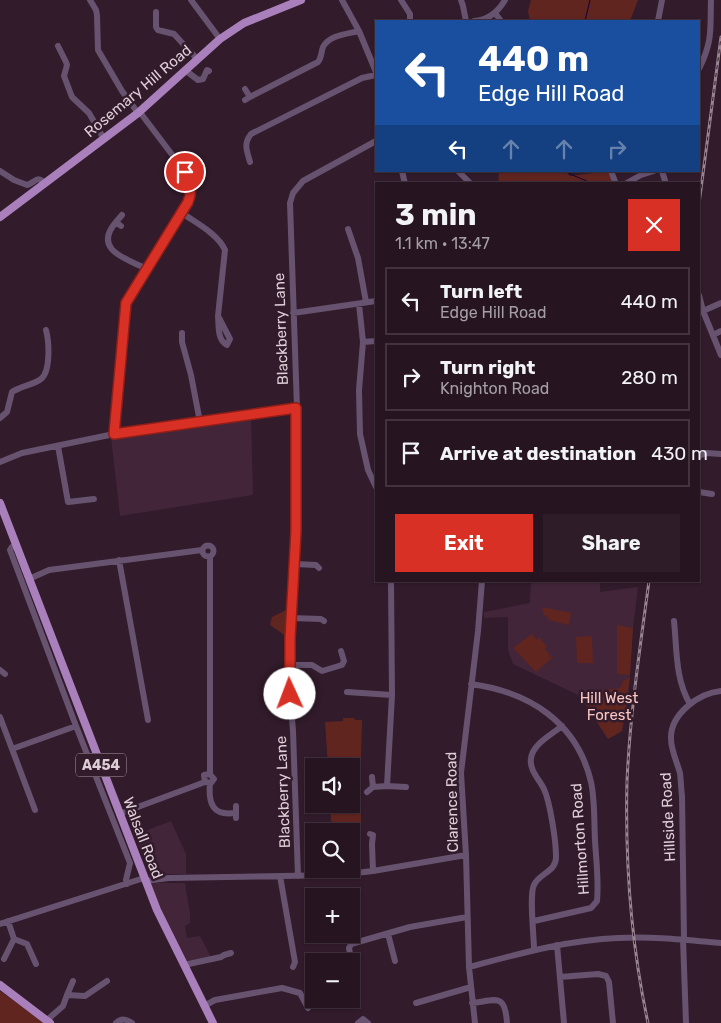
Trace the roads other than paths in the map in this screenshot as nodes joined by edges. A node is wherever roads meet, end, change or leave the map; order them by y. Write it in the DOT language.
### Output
graph roads {
  1 [pos="90,0"];
  2 [pos="191,0"];
  3 [pos="301,0"];
  4 [pos="342,0"];
  5 [pos="401,0"];
  6 [pos="461,0"];
  7 [pos="505,0"];
  8 [pos="662,0"];
  9 [pos="711,0"];
  10 [pos="281,4"];
  11 [pos="156,12"];
  12 [pos="495,13"];
  13 [pos="410,20"];
  14 [pos="466,20"];
  15 [pos="483,20"];
  16 [pos="500,20"];
  17 [pos="658,20"];
  18 [pos="359,31"];
  19 [pos="220,39"];
  20 [pos="58,46"];
  21 [pos="198,60"];
  22 [pos="700,67"];
  23 [pos="185,70"];
  24 [pos="209,71"];
  25 [pos="375,71"];
  26 [pos="375,74"];
  27 [pos="246,89"];
  28 [pos="138,112"];
  29 [pos="104,139"];
  30 [pos="375,142"];
  31 [pos="251,163"];
  32 [pos="0,171"];
  33 [pos="459,172"];
  34 [pos="650,172"];
  35 [pos="469,182"];
  36 [pos="628,182"];
  37 [pos="45,184"];
  38 [pos="182,212"];
  39 [pos="122,215"];
  40 [pos="0,217"];
  41 [pos="347,229"];
  42 [pos="147,269"];
  43 [pos="700,298"];
  44 [pos="375,301"];
  45 [pos="366,302"];
  46 [pos="359,304"];
  47 [pos="720,306"];
  48 [pos="704,311"];
  49 [pos="293,313"];
  50 [pos="218,316"];
  51 [pos="46,330"];
  52 [pos="182,333"];
  53 [pos="375,341"];
  54 [pos="363,342"];
  55 [pos="721,355"];
  56 [pos="296,408"];
  57 [pos="0,418"];
  58 [pos="200,422"];
  59 [pos="114,434"];
  60 [pos="58,446"];
  61 [pos="721,454"];
  62 [pos="700,455"];
  63 [pos="0,462"];
  64 [pos="375,484"];
  65 [pos="700,492"];
  66 [pos="712,494"];
  67 [pos="94,499"];
  68 [pos="0,503"];
  69 [pos="16,545"];
  70 [pos="120,560"];
  71 [pos="295,564"];
  72 [pos="319,568"];
  73 [pos="30,578"];
  74 [pos="391,582"];
  75 [pos="482,582"];
  76 [pos="292,618"];
  77 [pos="324,621"];
  78 [pos="674,621"];
  79 [pos="341,651"];
  80 [pos="289,665"];
  81 [pos="471,684"];
  82 [pos="721,691"];
  83 [pos="347,692"];
  84 [pos="392,695"];
  85 [pos="690,704"];
  86 [pos="0,717"];
  87 [pos="148,720"];
  88 [pos="76,726"];
  89 [pos="562,726"];
  90 [pos="12,749"];
  91 [pos="372,777"];
  92 [pos="207,783"];
  93 [pos="388,786"];
  94 [pos="373,787"];
  95 [pos="406,787"];
  96 [pos="367,792"];
  97 [pos="35,810"];
  98 [pos="236,812"];
  99 [pos="119,814"];
  100 [pos="373,834"];
  101 [pos="466,855"];
  102 [pos="373,871"];
  103 [pos="280,876"];
  104 [pos="298,876"];
  105 [pos="144,879"];
  106 [pos="127,884"];
  107 [pos="467,917"];
  108 [pos="534,921"];
  109 [pos="2,922"];
  110 [pos="388,934"];
  111 [pos="14,939"];
  112 [pos="683,939"];
  113 [pos="721,943"];
  114 [pos="557,945"];
  115 [pos="534,949"];
  116 [pos="231,953"];
  117 [pos="350,953"];
  118 [pos="4,959"];
  119 [pos="395,961"];
  120 [pos="36,964"];
  121 [pos="184,964"];
  122 [pos="293,967"];
  123 [pos="469,967"];
  124 [pos="560,977"];
  125 [pos="107,980"];
  126 [pos="73,981"];
  127 [pos="0,985"];
  128 [pos="471,987"];
  129 [pos="67,995"];
  130 [pos="305,1002"];
  131 [pos="416,1003"];
  132 [pos="472,1003"];
  133 [pos="204,1006"];
  134 [pos="48,1022"];
  135 [pos="116,1023"];
  136 [pos="132,1023"];
  137 [pos="213,1023"];
  138 [pos="358,1023"];
  139 [pos="368,1023"];
  140 [pos="475,1023"];
  141 [pos="507,1023"];
  142 [pos="564,1023"];
  143 [pos="613,1023"];
  144 [pos="686,1023"];
  1 -- 28 [label="street"];
  2 -- 19 [label="street"];
  3 -- 10 [label="main road, Rosemary Hill Road"];
  4 -- 18 [label="street"];
  5 -- 13 [label="street"];
  6 -- 14 [label="street"];
  7 -- 12 [label="street"];
  8 -- 17 [label="street"];
  9 -- 22 [label="street"];
  10 -- 19 [label="main road, Rosemary Hill Road"];
  11 -- 21 [label="street"];
  12 -- 15 [label="street"];
  12 -- 16 [label="street"];
  18 -- 25 [label="street"];
  18 -- 27 [label="street"];
  19 -- 21 [label="main road, Rosemary Hill Road"];
  20 -- 29 [label="street"];
  21 -- 23 [label="main road, Rosemary Hill Road"];
  23 -- 24 [label="street"];
  23 -- 28 [label="main road, Rosemary Hill Road"];
  26 -- 31 [label="street"];
  28 -- 29 [label="main road, Rosemary Hill Road"];
  28 -- 38 [label="street"];
  29 -- 37 [label="main road, Rosemary Hill Road"];
  30 -- 49 [label="street, Blackberry Lane"];
  32 -- 37 [label="street"];
  33 -- 35 [label="street"];
  34 -- 36 [label="street"];
  37 -- 40 [label="main road, Rosemary Hill Road"];
  38 -- 42 [label="street"];
  38 -- 50 [label="street"];
  39 -- 42 [label="street"];
  41 -- 45 [label="street"];
  42 -- 59 [label="street"];
  43 -- 48 [label="street"];
  44 -- 45 [label="street"];
  45 -- 46 [label="street"];
  46 -- 49 [label="street"];
  46 -- 54 [label="street"];
  47 -- 48 [label="street"];
  48 -- 55 [label="street"];
  49 -- 56 [label="street, Blackberry Lane"];
  51 -- 57 [label="street"];
  52 -- 58 [label="street"];
  53 -- 54 [label="street"];
  54 -- 64 [label="street"];
  56 -- 58 [label="street"];
  56 -- 71 [label="street, Blackberry Lane"];
  58 -- 59 [label="street"];
  59 -- 60 [label="street"];
  60 -- 63 [label="street"];
  60 -- 67 [label="street"];
  61 -- 62 [label="street"];
  65 -- 66 [label="street"];
  68 -- 69 [label="main road, Walsall Road / A454"];
  69 -- 73 [label="main road, Walsall Road / A454"];
  69 -- 88 [label="street, Walsall Road"];
  70 -- 73 [label="street"];
  70 -- 87 [label="street"];
  70 -- 92 [label="street"];
  71 -- 72 [label="street"];
  71 -- 76 [label="street, Blackberry Lane"];
  73 -- 99 [label="main road, Walsall Road / A454"];
  74 -- 84 [label="street"];
  75 -- 81 [label="street, Clarence Road"];
  76 -- 77 [label="street"];
  76 -- 80 [label="street, Blackberry Lane"];
  78 -- 85 [label="street"];
  79 -- 80 [label="street"];
  80 -- 104 [label="street, Blackberry Lane"];
  81 -- 89 [label="street, Hillmorton Road"];
  81 -- 101 [label="street, Clarence Road"];
  82 -- 85 [label="street, Hillside Road"];
  83 -- 84 [label="street"];
  84 -- 93 [label="street"];
  85 -- 112 [label="street, Hillside Road"];
  86 -- 90 [label="street"];
  88 -- 90 [label="street"];
  88 -- 106 [label="street, Walsall Road"];
  89 -- 108 [label="street"];
  89 -- 108 [label="street, Hillmorton Road"];
  90 -- 97 [label="street"];
  91 -- 94 [label="street"];
  92 -- 98 [label="street"];
  92 -- 99 [label="street"];
  93 -- 94 [label="street"];
  93 -- 95 [label="street"];
  94 -- 96 [label="street"];
  99 -- 105 [label="main road, Walsall Road / A454"];
  100 -- 102 [label="street"];
  101 -- 102 [label="street"];
  101 -- 107 [label="street, Clarence Road"];
  102 -- 104 [label="street"];
  103 -- 104 [label="street"];
  103 -- 105 [label="street"];
  103 -- 122 [label="street"];
  105 -- 106 [label="street"];
  105 -- 121 [label="main road, Walsall Road / A454"];
  106 -- 109 [label="street"];
  107 -- 110 [label="street"];
  107 -- 123 [label="street, Clarence Road"];
  108 -- 115 [label="street"];
  109 -- 111 [label="street"];
  110 -- 117 [label="street"];
  110 -- 119 [label="street"];
  111 -- 118 [label="street"];
  111 -- 120 [label="street"];
  112 -- 113 [label="street"];
  112 -- 114 [label="street"];
  112 -- 144 [label="street, Hillside Road"];
  114 -- 115 [label="street"];
  114 -- 124 [label="street"];
  115 -- 123 [label="street"];
  116 -- 121 [label="street"];
  121 -- 133 [label="main road, Walsall Road / A454"];
  123 -- 128 [label="street, Clarence Road"];
  124 -- 142 [label="street"];
  124 -- 143 [label="street"];
  125 -- 129 [label="street"];
  126 -- 129 [label="street"];
  127 -- 134 [label="main road"];
  128 -- 131 [label="street"];
  128 -- 132 [label="street, Clarence Road"];
  129 -- 134 [label="street"];
  130 -- 133 [label="street"];
  132 -- 140 [label="street, Clarence Road"];
  132 -- 141 [label="street"];
  133 -- 137 [label="main road, Walsall Road / A454"];
  135 -- 136 [label="street"];
  138 -- 139 [label="street"];
}
